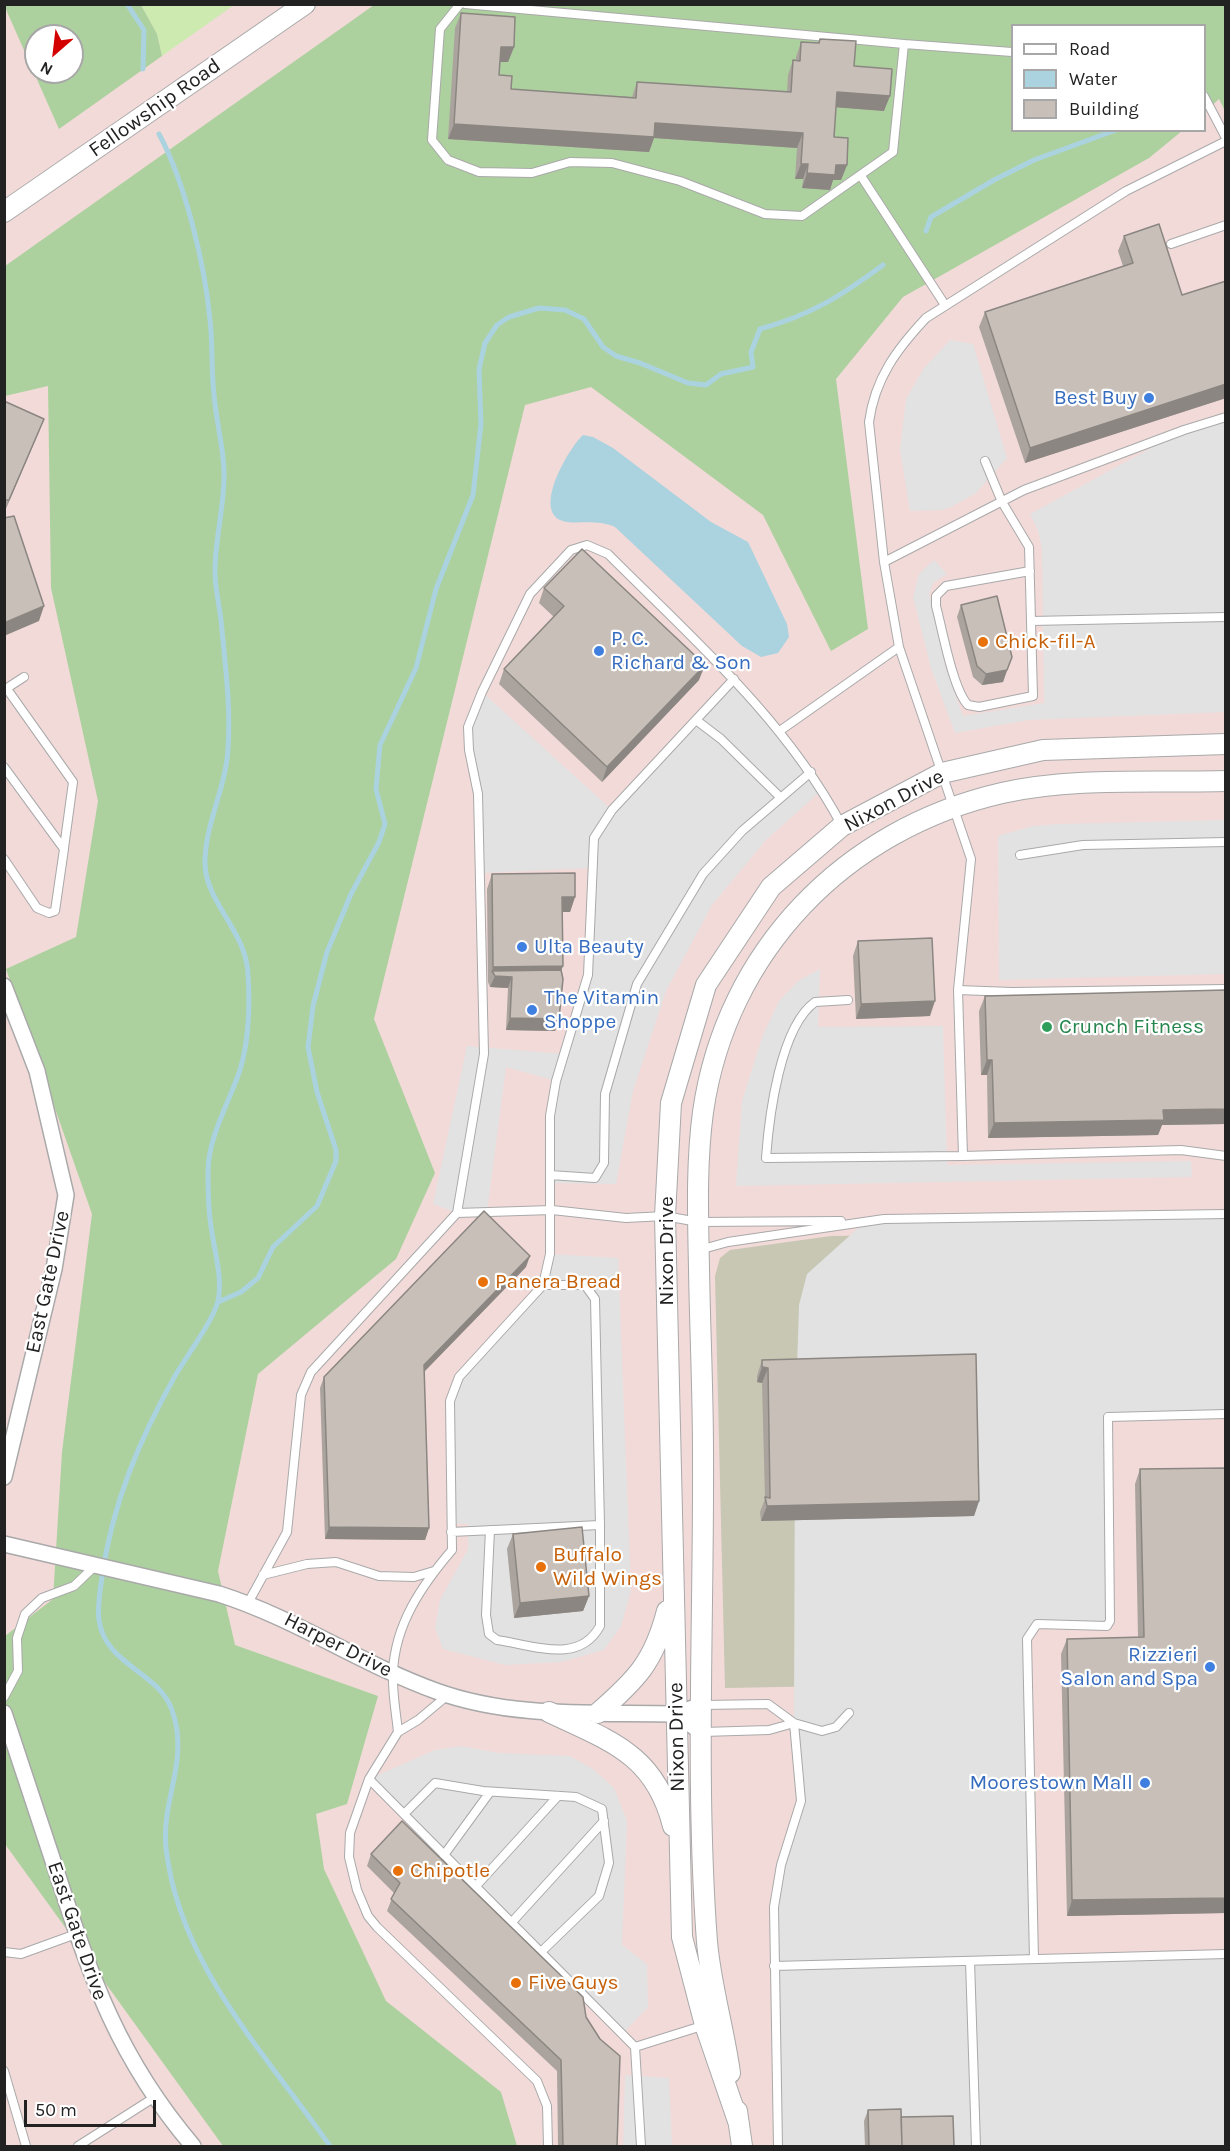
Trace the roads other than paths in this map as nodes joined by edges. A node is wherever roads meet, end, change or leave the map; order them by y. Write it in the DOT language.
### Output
graph roads {
  1 [pos="305,4"];
  2 [pos="460,4"];
  3 [pos="465,4"];
  4 [pos="904,44"];
  5 [pos="1011,52"];
  6 [pos="1206,100"];
  7 [pos="1226,140"];
  8 [pos="861,176"];
  9 [pos="4,212"];
  10 [pos="1226,225"];
  11 [pos="1171,244"];
  12 [pos="945,305"];
  13 [pos="1226,417"];
  14 [pos="985,460"];
  15 [pos="1002,502"];
  16 [pos="885,562"];
  17 [pos="1030,571"];
  18 [pos="1226,617"];
  19 [pos="1031,621"];
  20 [pos="899,647"];
  21 [pos="24,677"];
  22 [pos="734,679"];
  23 [pos="6,690"];
  24 [pos="696,720"];
  25 [pos="781,730"];
  26 [pos="1226,744"];
  27 [pos="4,767"];
  28 [pos="811,772"];
  29 [pos="942,773"];
  30 [pos="1226,781"];
  31 [pos="780,797"];
  32 [pos="953,808"];
  33 [pos="842,825"];
  34 [pos="1226,842"];
  35 [pos="64,849"];
  36 [pos="1020,855"];
  37 [pos="4,859"];
  38 [pos="4,986"];
  39 [pos="1226,988"];
  40 [pos="958,990"];
  41 [pos="848,1000"];
  42 [pos="963,1156"];
  43 [pos="1226,1156"];
  44 [pos="550,1175"];
  45 [pos="552,1209"];
  46 [pos="457,1213"];
  47 [pos="1226,1214"];
  48 [pos="664,1216"];
  49 [pos="866,1221"];
  50 [pos="698,1222"];
  51 [pos="699,1250"];
  52 [pos="543,1285"];
  53 [pos="1226,1413"];
  54 [pos="4,1477"];
  55 [pos="600,1525"];
  56 [pos="490,1530"];
  57 [pos="451,1532"];
  58 [pos="4,1544"];
  59 [pos="96,1565"];
  60 [pos="434,1571"];
  61 [pos="263,1575"];
  62 [pos="673,1588"];
  63 [pos="248,1603"];
  64 [pos="393,1673"];
  65 [pos="448,1695"];
  66 [pos="4,1697"];
  67 [pos="701,1705"];
  68 [pos="549,1712"];
  69 [pos="4,1713"];
  70 [pos="598,1713"];
  71 [pos="849,1713"];
  72 [pos="676,1714"];
  73 [pos="794,1723"];
  74 [pos="398,1732"];
  75 [pos="701,1732"];
  76 [pos="369,1779"];
  77 [pos="490,1792"];
  78 [pos="558,1796"];
  79 [pos="404,1814"];
  80 [pos="604,1821"];
  81 [pos="679,1852"];
  82 [pos="444,1855"];
  83 [pos="476,1886"];
  84 [pos="512,1922"];
  85 [pos="76,1934"];
  86 [pos="4,1952"];
  87 [pos="542,1953"];
  88 [pos="1226,1954"];
  89 [pos="1034,1959"];
  90 [pos="970,1961"];
  91 [pos="774,1966"];
  92 [pos="705,2025"];
  93 [pos="635,2047"];
  94 [pos="4,2071"];
  95 [pos="6,2081"];
  96 [pos="155,2097"];
  97 [pos="739,2124"];
  98 [pos="185,2140"];
  99 [pos="26,2146"];
  100 [pos="78,2146"];
  101 [pos="193,2146"];
  102 [pos="548,2146"];
  103 [pos="641,2146"];
  104 [pos="742,2146"];
  105 [pos="778,2146"];
  106 [pos="976,2146"];
  1 -- 9 [label="street, Fellowship Road"];
  2 -- 8 [label="lane"];
  3 -- 4 [label="lane"];
  4 -- 5 [label="lane"];
  4 -- 8 [label="lane"];
  6 -- 7 [label="lane"];
  7 -- 12 [label="lane"];
  8 -- 12 [label="lane"];
  10 -- 11 [label="lane"];
  12 -- 16 [label="lane"];
  13 -- 15 [label="lane"];
  14 -- 15 [label="lane"];
  15 -- 16 [label="lane"];
  15 -- 17 [label="lane"];
  16 -- 20 [label="lane"];
  17 -- 19 [label="lane"];
  17 -- 19 [label="lane"];
  18 -- 19 [label="lane"];
  20 -- 25 [label="lane"];
  20 -- 29 [label="lane"];
  21 -- 23 [label="lane"];
  22 -- 24 [label="lane"];
  22 -- 25 [label="lane"];
  22 -- 46 [label="lane"];
  23 -- 35 [label="lane"];
  24 -- 31 [label="lane"];
  24 -- 44 [label="lane"];
  25 -- 28 [label="lane"];
  26 -- 29 [label="street, Nixon Drive"];
  27 -- 35 [label="lane"];
  28 -- 31 [label="lane"];
  28 -- 33 [label="lane"];
  29 -- 32 [label="lane"];
  29 -- 33 [label="street, Nixon Drive"];
  30 -- 32 [label="street, Nixon Drive"];
  31 -- 44 [label="lane"];
  32 -- 40 [label="lane"];
  32 -- 50 [label="street, Nixon Drive"];
  33 -- 48 [label="street, Nixon Drive"];
  34 -- 36 [label="lane"];
  35 -- 37 [label="lane"];
  38 -- 54 [label="street, East Gate Drive"];
  39 -- 40 [label="lane"];
  40 -- 42 [label="lane"];
  41 -- 42 [label="lane"];
  42 -- 43 [label="lane"];
  44 -- 45 [label="lane"];
  45 -- 46 [label="lane"];
  45 -- 48 [label="lane"];
  45 -- 52 [label="lane"];
  46 -- 61 [label="lane"];
  47 -- 49 [label="lane"];
  48 -- 50 [label="lane"];
  48 -- 62 [label="street, Nixon Drive"];
  49 -- 50 [label="lane"];
  49 -- 51 [label="lane"];
  50 -- 51 [label="street, Nixon Drive"];
  51 -- 67 [label="street, Nixon Drive"];
  52 -- 55 [label="lane"];
  52 -- 57 [label="lane"];
  53 -- 89 [label="lane"];
  55 -- 56 [label="lane"];
  55 -- 56 [label="lane"];
  56 -- 57 [label="lane"];
  57 -- 60 [label="lane"];
  58 -- 59 [label="street, Harper Drive"];
  59 -- 63 [label="street, Harper Drive"];
  59 -- 66 [label="lane"];
  60 -- 61 [label="lane"];
  60 -- 64 [label="lane"];
  61 -- 63 [label="lane"];
  62 -- 70 [label="street"];
  62 -- 72 [label="street, Nixon Drive"];
  63 -- 64 [label="street, Harper Drive"];
  64 -- 65 [label="street, Harper Drive"];
  64 -- 74 [label="lane"];
  65 -- 68 [label="street, Harper Drive"];
  65 -- 74 [label="lane"];
  67 -- 72 [label="street, Harper Drive"];
  67 -- 73 [label="lane, Harper Drive"];
  67 -- 75 [label="street, Nixon Drive"];
  68 -- 70 [label="street, Harper Drive"];
  68 -- 81 [label="street"];
  69 -- 85 [label="street, East Gate Drive"];
  70 -- 72 [label="street, Harper Drive"];
  71 -- 73 [label="lane"];
  72 -- 75 [label="street"];
  72 -- 81 [label="street, Nixon Drive"];
  73 -- 75 [label="lane"];
  73 -- 91 [label="lane"];
  74 -- 76 [label="lane"];
  75 -- 97 [label="street, Nixon Drive"];
  76 -- 79 [label="lane"];
  76 -- 102 [label="lane"];
  77 -- 78 [label="lane"];
  77 -- 79 [label="lane"];
  77 -- 82 [label="lane"];
  78 -- 80 [label="lane"];
  78 -- 83 [label="lane"];
  79 -- 82 [label="lane"];
  80 -- 84 [label="lane"];
  80 -- 87 [label="lane"];
  81 -- 92 [label="street, Nixon Drive"];
  82 -- 83 [label="lane"];
  83 -- 84 [label="lane"];
  84 -- 87 [label="lane"];
  85 -- 86 [label="lane"];
  85 -- 96 [label="street, East Gate Drive"];
  87 -- 93 [label="lane"];
  88 -- 89 [label="lane"];
  89 -- 90 [label="lane"];
  90 -- 91 [label="lane"];
  90 -- 106 [label="lane"];
  91 -- 105 [label="lane"];
  92 -- 93 [label="lane"];
  92 -- 97 [label="street, Nixon Drive"];
  93 -- 103 [label="lane"];
  94 -- 95 [label="lane"];
  95 -- 99 [label="lane"];
  96 -- 98 [label="street, East Gate Drive"];
  96 -- 100 [label="lane"];
  97 -- 104 [label="street, Nixon Drive"];
  98 -- 101 [label="street, East Gate Drive"];
}
